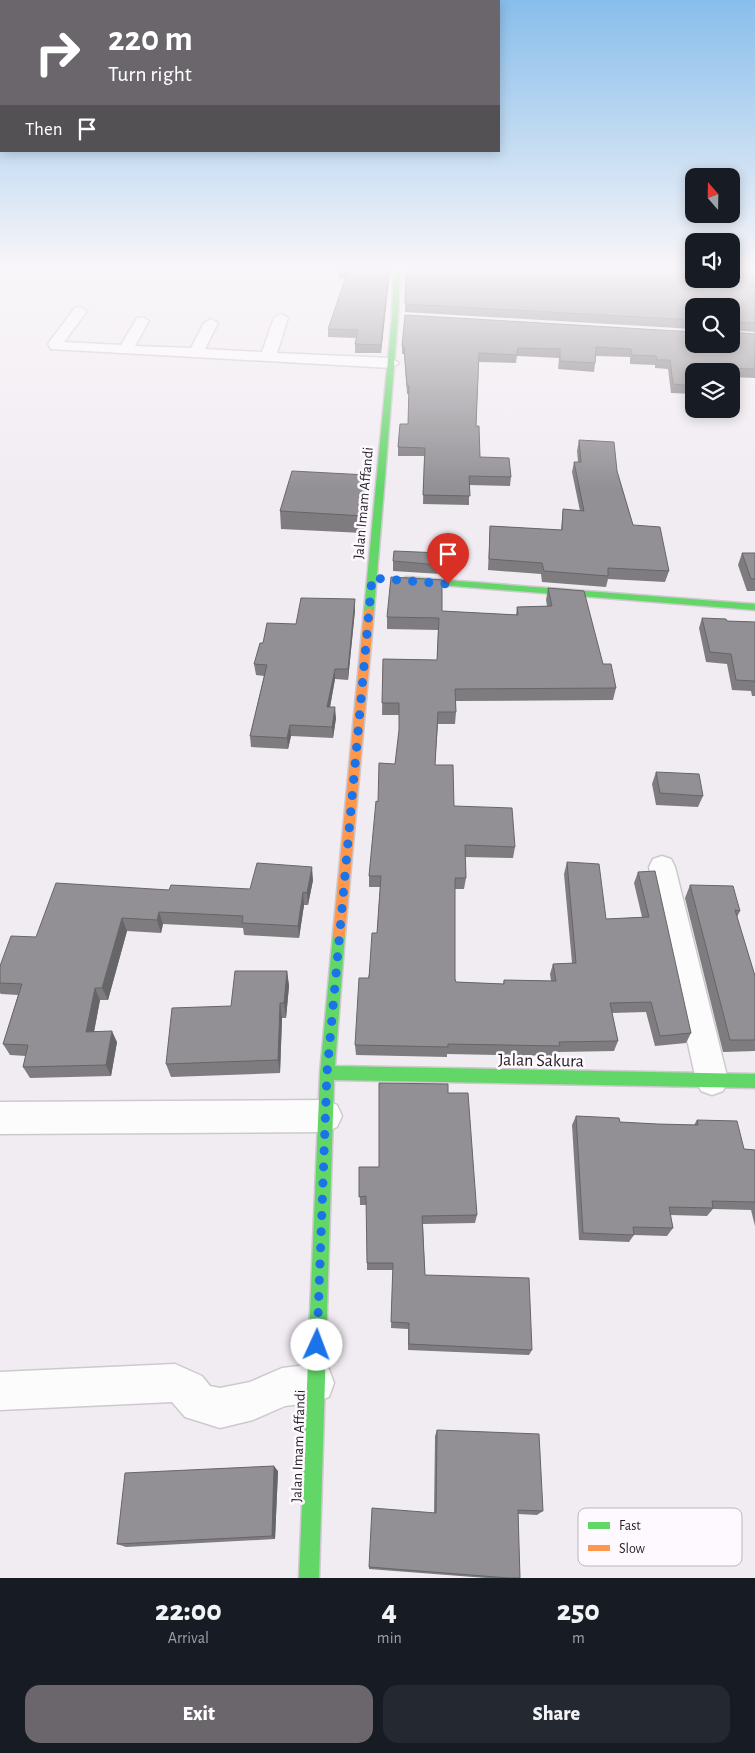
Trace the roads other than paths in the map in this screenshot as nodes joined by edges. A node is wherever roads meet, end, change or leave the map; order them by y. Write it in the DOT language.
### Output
graph roads {
  1 [pos="59,342"];
  2 [pos="130,342"];
  3 [pos="202,342"];
  4 [pos="273,342"];
  5 [pos="393,342"];
  6 [pos="125,350"];
  7 [pos="196,353"];
  8 [pos="268,356"];
  9 [pos="391,363"];
  10 [pos="382,578"];
  11 [pos="755,607"];
  12 [pos="662,868"];
  13 [pos="327,1073"];
  14 [pos="712,1080"];
  15 [pos="755,1081"];
  16 [pos="326,1116"];
  17 [pos="0,1118"];
  18 [pos="315,1383"];
  19 [pos="0,1391"];
  20 [pos="309,1578"];
  1 -- 6 [label="street"];
  2 -- 6 [label="street"];
  3 -- 7 [label="street"];
  4 -- 8 [label="street"];
  5 -- 9 [label="street, Jalan Imam Affandi"];
  6 -- 7 [label="street"];
  7 -- 8 [label="street"];
  8 -- 9 [label="street"];
  9 -- 10 [label="street, Jalan Imam Affandi"];
  10 -- 11 [label="street"];
  10 -- 13 [label="street, Jalan Imam Affandi"];
  12 -- 14 [label="street"];
  13 -- 14 [label="street, Jalan Sakura"];
  13 -- 16 [label="street, Jalan Imam Affandi"];
  14 -- 15 [label="street, Jalan Sakura"];
  16 -- 17 [label="street"];
  16 -- 18 [label="street, Jalan Imam Affandi"];
  18 -- 19 [label="street"];
  18 -- 20 [label="street, Jalan Imam Affandi"];
}
